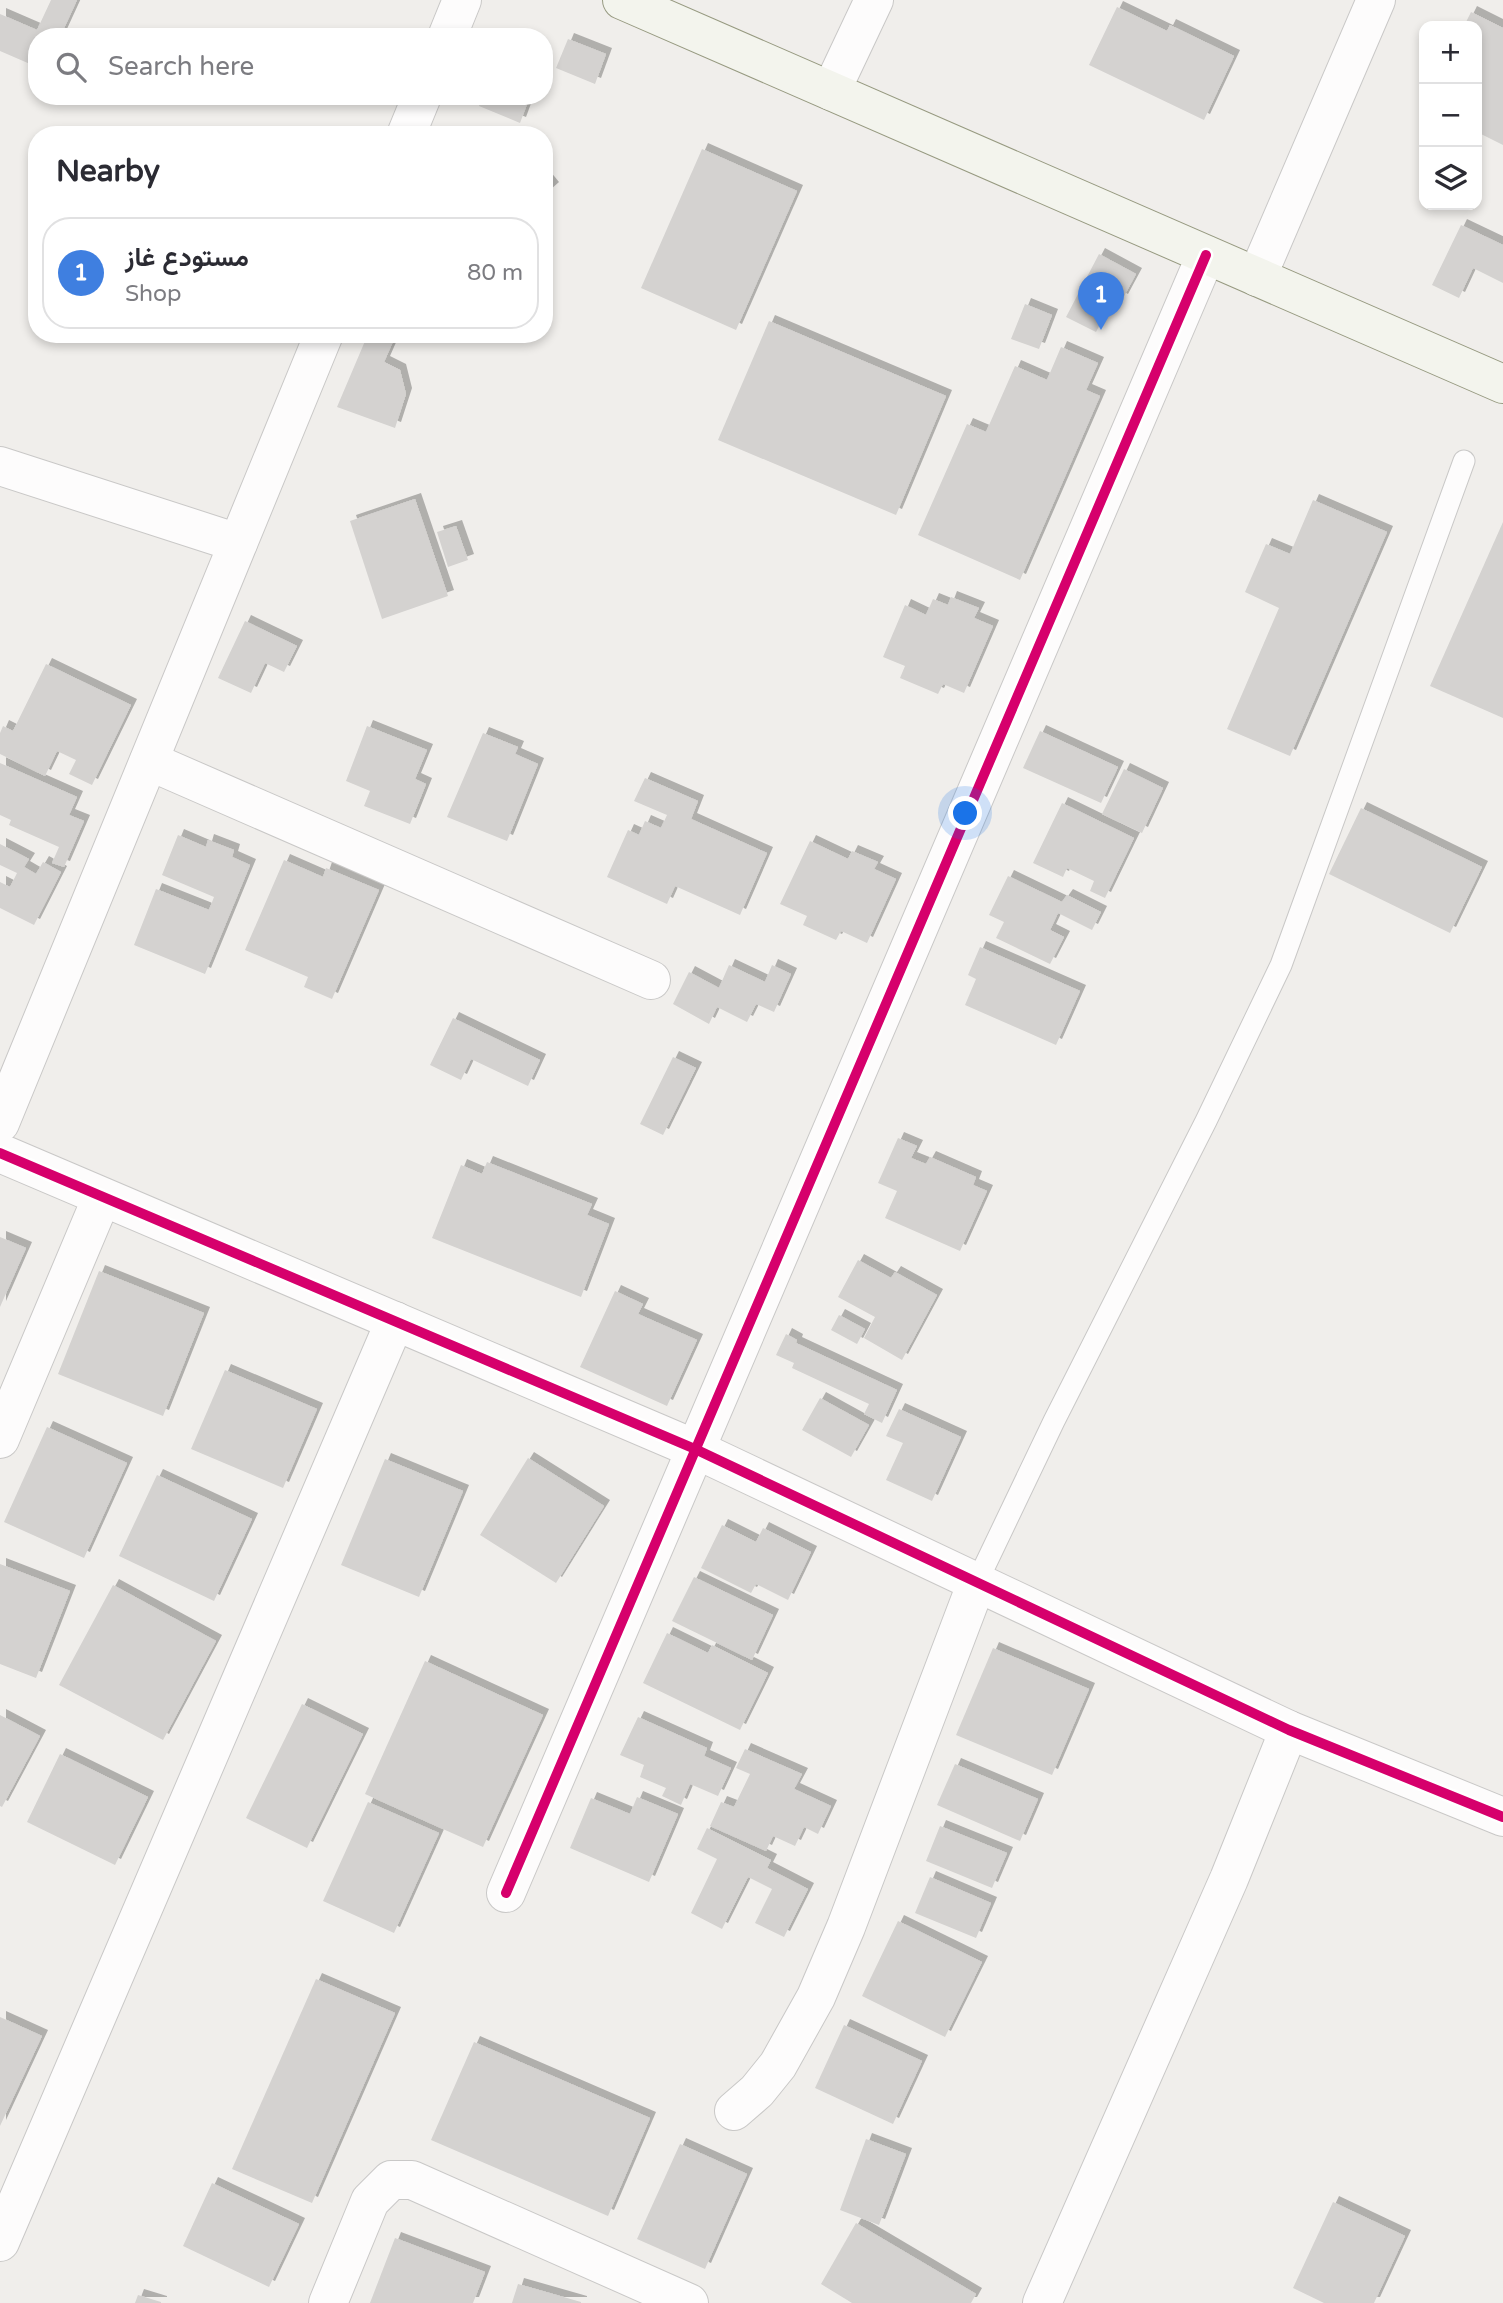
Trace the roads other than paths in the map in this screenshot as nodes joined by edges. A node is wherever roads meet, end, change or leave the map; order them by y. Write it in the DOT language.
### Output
graph roads {
  1 [pos="462,0"];
  2 [pos="622,0"];
  3 [pos="874,0"];
  4 [pos="1376,0"];
  5 [pos="451,28"];
  6 [pos="831,91"];
  7 [pos="418,105"];
  8 [pos="410,126"];
  9 [pos="1206,255"];
  10 [pos="1257,276"];
  11 [pos="320,343"];
  12 [pos="1503,384"];
  13 [pos="1464,461"];
  14 [pos="0,466"];
  15 [pos="238,543"];
  16 [pos="149,761"];
  17 [pos="651,980"];
  18 [pos="0,1123"];
  19 [pos="0,1153"];
  20 [pos="102,1197"];
  21 [pos="395,1321"];
  22 [pos="0,1439"];
  23 [pos="695,1450"];
  24 [pos="976,1582"];
  25 [pos="1289,1730"];
  26 [pos="1503,1818"];
  27 [pos="506,1893"];
  28 [pos="734,2111"];
  29 [pos="0,2242"];
  30 [pos="328,2303"];
  31 [pos="689,2303"];
  32 [pos="1042,2303"];
  1 -- 5 [label="street"];
  2 -- 6 [label="street"];
  3 -- 6 [label="street"];
  4 -- 10 [label="street"];
  6 -- 9 [label="street"];
  7 -- 8 [label="street"];
  9 -- 10 [label="street"];
  9 -- 23 [label="street"];
  10 -- 12 [label="street"];
  11 -- 15 [label="street"];
  13 -- 24 [label="lane"];
  14 -- 15 [label="street"];
  15 -- 16 [label="street"];
  16 -- 17 [label="street"];
  16 -- 18 [label="street"];
  19 -- 20 [label="street"];
  20 -- 21 [label="street"];
  20 -- 22 [label="street"];
  21 -- 23 [label="street"];
  21 -- 29 [label="street"];
  23 -- 24 [label="street"];
  23 -- 27 [label="street"];
  24 -- 25 [label="street"];
  24 -- 28 [label="street"];
  25 -- 26 [label="street"];
  25 -- 32 [label="street"];
  30 -- 31 [label="street"];
}
